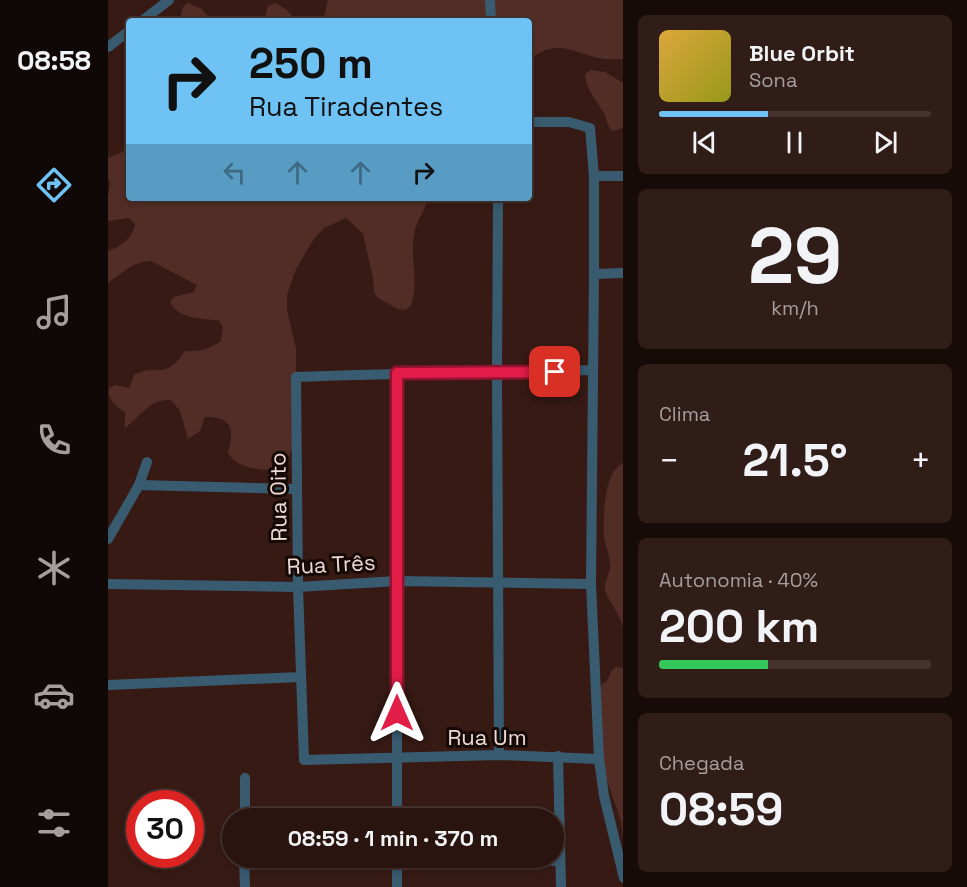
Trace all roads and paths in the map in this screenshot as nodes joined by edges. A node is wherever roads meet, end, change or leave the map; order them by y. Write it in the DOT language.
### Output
graph roads {
  1 [pos="169,0"];
  2 [pos="490,0"];
  3 [pos="146,18"];
  4 [pos="491,18"];
  5 [pos="126,33"];
  6 [pos="110,41"];
  7 [pos="532,122"];
  8 [pos="594,176"];
  9 [pos="623,176"];
  10 [pos="498,201"];
  11 [pos="623,273"];
  12 [pos="594,274"];
  13 [pos="593,370"];
  14 [pos="397,373"];
  15 [pos="497,373"];
  16 [pos="147,462"];
  17 [pos="139,485"];
  18 [pos="297,489"];
  19 [pos="108,538"];
  20 [pos="397,581"];
  21 [pos="499,582"];
  22 [pos="108,584"];
  23 [pos="591,584"];
  24 [pos="298,587"];
  25 [pos="301,677"];
  26 [pos="108,685"];
  27 [pos="499,755"];
  28 [pos="558,756"];
  29 [pos="397,758"];
  30 [pos="599,759"];
  31 [pos="304,760"];
  32 [pos="245,778"];
  33 [pos="244,808"];
  34 [pos="397,808"];
  35 [pos="559,808"];
  36 [pos="244,868"];
  37 [pos="398,868"];
  38 [pos="560,868"];
  39 [pos="623,874"];
  40 [pos="245,887"];
  41 [pos="398,887"];
  42 [pos="561,887"];
  1 -- 3 [label="street"];
  2 -- 4 [label="street"];
  5 -- 6 [label="street"];
  7 -- 8 [label="street"];
  8 -- 9 [label="street"];
  8 -- 12 [label="street"];
  10 -- 15 [label="street"];
  11 -- 12 [label="street"];
  12 -- 13 [label="street"];
  13 -- 15 [label="street"];
  13 -- 23 [label="street"];
  14 -- 15 [label="street"];
  14 -- 18 [label="street, Rua Oito"];
  14 -- 20 [label="street"];
  15 -- 21 [label="street"];
  16 -- 17 [label="street"];
  17 -- 18 [label="street"];
  17 -- 19 [label="street"];
  18 -- 24 [label="street, Rua Oito"];
  20 -- 21 [label="street, Rua Três"];
  20 -- 24 [label="street, Rua Três"];
  20 -- 29 [label="street"];
  21 -- 23 [label="street, Rua Três"];
  21 -- 27 [label="street"];
  22 -- 24 [label="street, Rua Três"];
  23 -- 30 [label="street"];
  24 -- 25 [label="street, Rua Oito"];
  25 -- 26 [label="street"];
  25 -- 31 [label="street, Rua Oito"];
  27 -- 28 [label="street, Rua Um"];
  27 -- 29 [label="street, Rua Um"];
  28 -- 30 [label="street, Rua Um"];
  28 -- 35 [label="street"];
  29 -- 31 [label="street, Rua Um"];
  29 -- 34 [label="street"];
  30 -- 39 [label="street"];
  32 -- 33 [label="street"];
  36 -- 40 [label="street"];
  37 -- 41 [label="street"];
  38 -- 42 [label="street"];
}
